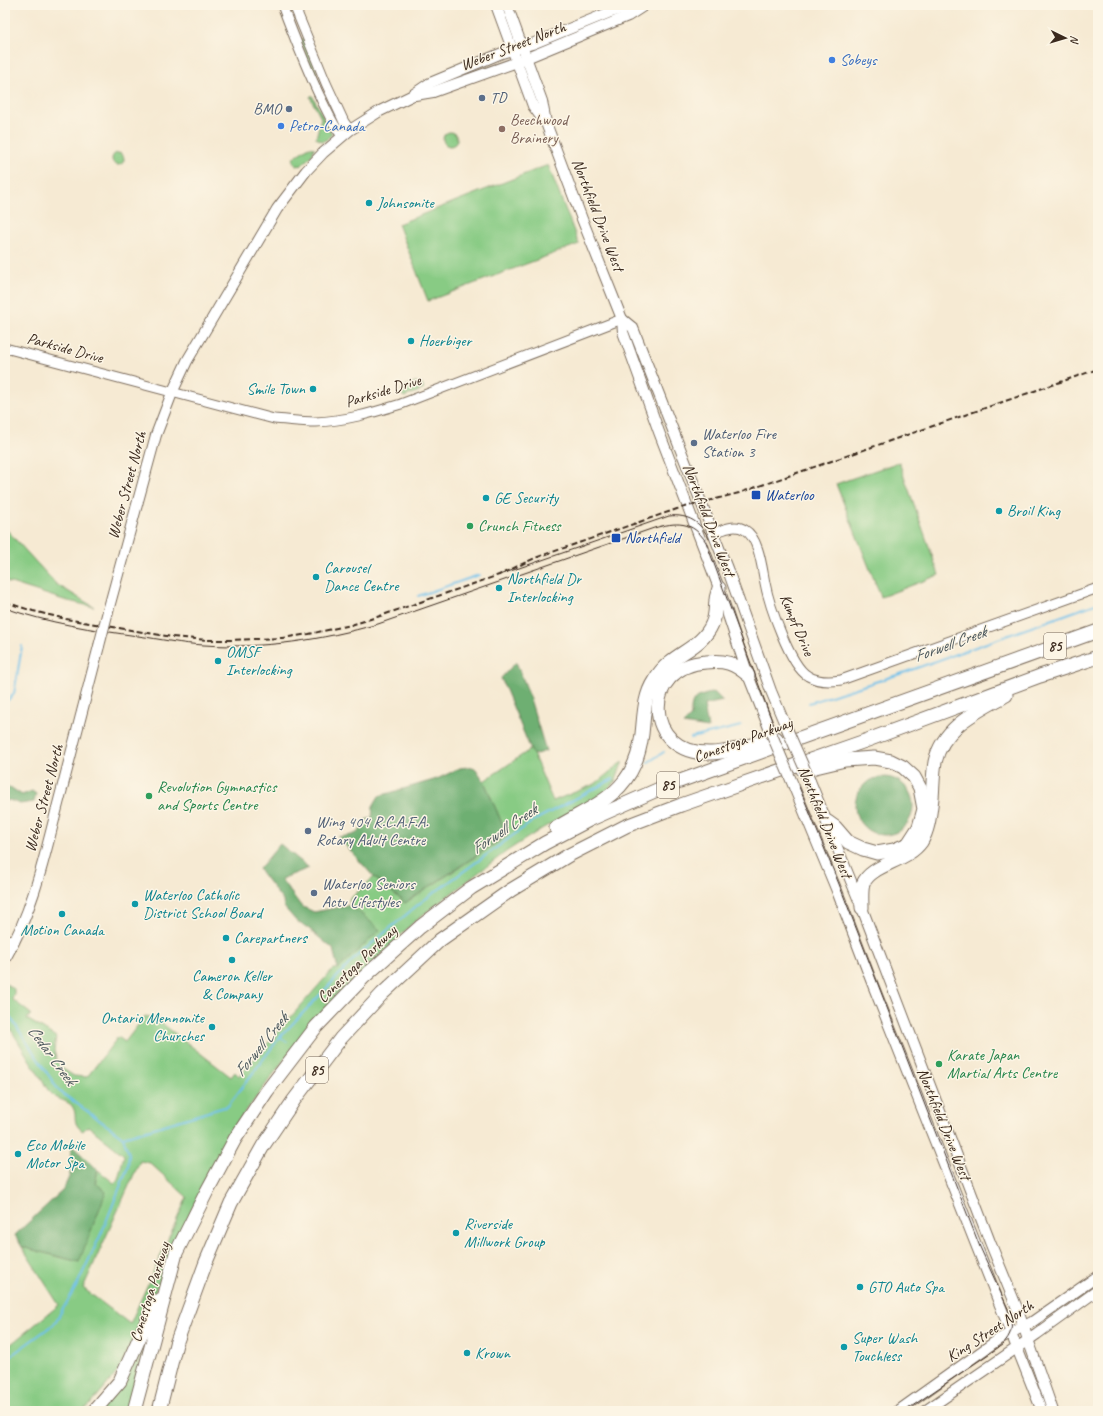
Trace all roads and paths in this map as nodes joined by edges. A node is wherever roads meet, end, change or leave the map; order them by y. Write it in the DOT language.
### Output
graph roads {
  1 [pos="282,5"];
  2 [pos="294,5"];
  3 [pos="496,5"];
  4 [pos="507,5"];
  5 [pos="635,5"];
  6 [pos="645,5"];
  7 [pos="518,48"];
  8 [pos="527,58"];
  9 [pos="517,62"];
  10 [pos="411,96"];
  11 [pos="546,123"];
  12 [pos="346,133"];
  13 [pos="622,319"];
  14 [pos="5,348"];
  15 [pos="172,393"];
  16 [pos="664,409"];
  17 [pos="654,421"];
  18 [pos="694,486"];
  19 [pos="681,491"];
  20 [pos="713,533"];
  21 [pos="719,588"];
  22 [pos="1098,588"];
  23 [pos="1098,631"];
  24 [pos="1098,657"];
  25 [pos="748,675"];
  26 [pos="1040,676"];
  27 [pos="851,719"];
  28 [pos="731,787"];
  29 [pos="828,822"];
  30 [pos="494,873"];
  31 [pos="862,908"];
  32 [pos="9,940"];
  33 [pos="5,960"];
  34 [pos="176,1253"];
  35 [pos="1098,1276"];
  36 [pos="1098,1290"];
  37 [pos="1024,1326"];
  38 [pos="1010,1333"];
  39 [pos="1028,1340"];
  40 [pos="1016,1348"];
  41 [pos="94,1411"];
  42 [pos="134,1411"];
  43 [pos="159,1411"];
  44 [pos="898,1411"];
  45 [pos="925,1411"];
  46 [pos="1042,1411"];
  47 [pos="1054,1411"];
  1 -- 12 [label="street"];
  2 -- 12 [label="street"];
  3 -- 7 [label="main road, Northfield Drive West"];
  4 -- 7 [label="main road, Northfield Drive West"];
  5 -- 7 [label="main road, Weber Street North"];
  6 -- 8 [label="main road, Weber Street North"];
  7 -- 8 [label="main road, Northfield Drive West"];
  7 -- 9 [label="main road, Northfield Drive West"];
  7 -- 10 [label="main road, Weber Street North"];
  8 -- 9 [label="main road, Weber Street North"];
  8 -- 11 [label="main road, Northfield Drive West"];
  9 -- 10 [label="main road, Weber Street North"];
  9 -- 11 [label="main road, Northfield Drive West"];
  10 -- 12 [label="main road, Weber Street North"];
  11 -- 13 [label="main road, Northfield Drive West"];
  12 -- 15 [label="main road, Weber Street North"];
  13 -- 15 [label="street, Parkside Drive"];
  13 -- 16 [label="main road, Northfield Drive West"];
  13 -- 17 [label="main road, Northfield Drive West"];
  14 -- 15 [label="street, Parkside Drive"];
  15 -- 32 [label="main road, Weber Street North, bridge"];
  16 -- 17 [label="main road"];
  16 -- 18 [label="main road, Northfield Drive West"];
  17 -- 19 [label="main road, Northfield Drive West"];
  18 -- 19 [label="main road"];
  18 -- 20 [label="main road, Northfield Drive West"];
  19 -- 21 [label="main road, Northfield Drive West"];
  20 -- 22 [label="street, Kumpf Drive"];
  20 -- 29 [label="main road, Northfield Drive West, bridge"];
  21 -- 25 [label="main road, Northfield Drive West"];
  21 -- 30 [label="highway"];
  23 -- 27 [label="highway, Conestoga Parkway / 85"];
  24 -- 26 [label="highway, 85"];
  25 -- 27 [label="highway"];
  25 -- 38 [label="main road, Northfield Drive West, bridge"];
  26 -- 28 [label="highway, 85"];
  26 -- 31 [label="highway"];
  27 -- 30 [label="highway, Conestoga Parkway / 85"];
  28 -- 29 [label="highway"];
  28 -- 43 [label="highway, 85"];
  29 -- 31 [label="main road, Northfield Drive West"];
  30 -- 34 [label="highway, Conestoga Parkway / 85"];
  31 -- 37 [label="main road, Northfield Drive West"];
  32 -- 33 [label="main road, Weber Street North"];
  34 -- 41 [label="highway"];
  34 -- 42 [label="highway, Conestoga Parkway / 85"];
  35 -- 37 [label="main road, King Street North"];
  36 -- 39 [label="main road, King Street North"];
  37 -- 38 [label="main road, King Street North"];
  37 -- 39 [label="main road, Northfield Drive West"];
  38 -- 40 [label="main road, Northfield Drive West"];
  38 -- 44 [label="main road, King Street North"];
  39 -- 40 [label="main road, King Street North"];
  39 -- 47 [label="main road, Northfield Drive West"];
  40 -- 45 [label="main road, King Street North"];
  40 -- 46 [label="main road, Northfield Drive West"];
}
